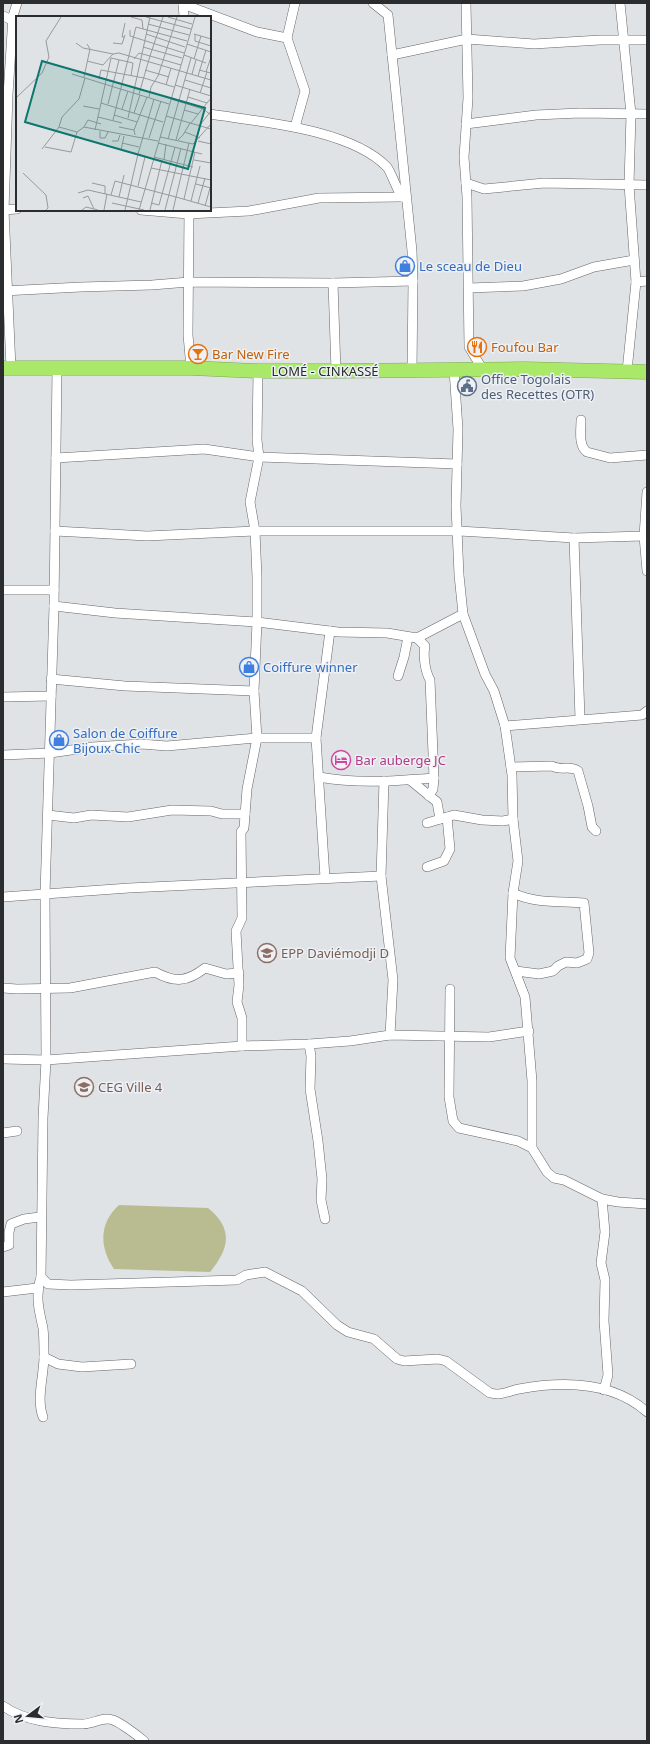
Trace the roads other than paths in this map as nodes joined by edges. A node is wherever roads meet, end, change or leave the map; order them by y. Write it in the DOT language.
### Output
graph roads {
  1 [pos="18,3"];
  2 [pos="295,3"];
  3 [pos="373,3"];
  4 [pos="466,3"];
  5 [pos="620,3"];
  6 [pos="183,4"];
  7 [pos="3,16"];
  8 [pos="184,16"];
  9 [pos="15,21"];
  10 [pos="287,38"];
  11 [pos="467,39"];
  12 [pos="625,40"];
  13 [pos="647,40"];
  14 [pos="392,56"];
  15 [pos="211,114"];
  16 [pos="631,114"];
  17 [pos="647,114"];
  18 [pos="466,124"];
  19 [pos="295,127"];
  20 [pos="466,183"];
  21 [pos="630,185"];
  22 [pos="647,185"];
  23 [pos="404,197"];
  24 [pos="16,209"];
  25 [pos="4,210"];
  26 [pos="164,211"];
  27 [pos="188,212"];
  28 [pos="634,260"];
  29 [pos="413,281"];
  30 [pos="647,281"];
  31 [pos="189,282"];
  32 [pos="636,282"];
  33 [pos="333,283"];
  34 [pos="469,288"];
  35 [pos="5,291"];
  36 [pos="7,368"];
  37 [pos="191,368"];
  38 [pos="57,369"];
  39 [pos="454,370"];
  40 [pos="483,370"];
  41 [pos="258,371"];
  42 [pos="336,371"];
  43 [pos="412,371"];
  44 [pos="627,371"];
  45 [pos="647,372"];
  46 [pos="581,420"];
  47 [pos="647,455"];
  48 [pos="259,457"];
  49 [pos="56,458"];
  50 [pos="457,464"];
  51 [pos="647,492"];
  52 [pos="55,531"];
  53 [pos="255,531"];
  54 [pos="457,531"];
  55 [pos="645,536"];
  56 [pos="574,538"];
  57 [pos="647,571"];
  58 [pos="3,590"];
  59 [pos="54,590"];
  60 [pos="54,606"];
  61 [pos="463,614"];
  62 [pos="257,622"];
  63 [pos="330,631"];
  64 [pos="412,638"];
  65 [pos="398,676"];
  66 [pos="51,679"];
  67 [pos="254,691"];
  68 [pos="51,696"];
  69 [pos="3,697"];
  70 [pos="647,711"];
  71 [pos="580,719"];
  72 [pos="504,726"];
  73 [pos="257,738"];
  74 [pos="316,738"];
  75 [pos="50,753"];
  76 [pos="3,755"];
  77 [pos="511,767"];
  78 [pos="319,777"];
  79 [pos="434,778"];
  80 [pos="410,780"];
  81 [pos="384,781"];
  82 [pos="429,796"];
  83 [pos="245,814"];
  84 [pos="48,816"];
  85 [pos="444,818"];
  86 [pos="514,819"];
  87 [pos="427,823"];
  88 [pos="596,831"];
  89 [pos="427,867"];
  90 [pos="381,876"];
  91 [pos="324,878"];
  92 [pos="242,882"];
  93 [pos="513,893"];
  94 [pos="46,894"];
  95 [pos="3,897"];
  96 [pos="516,971"];
  97 [pos="239,973"];
  98 [pos="3,988"];
  99 [pos="46,988"];
  100 [pos="450,989"];
  101 [pos="528,1031"];
  102 [pos="390,1035"];
  103 [pos="451,1036"];
  104 [pos="309,1044"];
  105 [pos="242,1046"];
  106 [pos="3,1059"];
  107 [pos="46,1060"];
  108 [pos="17,1131"];
  109 [pos="3,1133"];
  110 [pos="532,1148"];
  111 [pos="602,1199"];
  112 [pos="647,1204"];
  113 [pos="40,1217"];
  114 [pos="325,1219"];
  115 [pos="3,1247"];
  116 [pos="41,1277"];
  117 [pos="37,1288"];
  118 [pos="3,1292"];
  119 [pos="44,1358"];
  120 [pos="131,1364"];
  121 [pos="604,1390"];
  122 [pos="647,1412"];
  123 [pos="43,1417"];
  124 [pos="3,1706"];
  125 [pos="144,1741"];
  1 -- 9 [label="street"];
  2 -- 10 [label="street"];
  3 -- 14 [label="street"];
  4 -- 11 [label="street"];
  5 -- 12 [label="street"];
  6 -- 8 [label="street"];
  6 -- 10 [label="street"];
  7 -- 9 [label="street"];
  9 -- 25 [label="street"];
  10 -- 19 [label="street"];
  11 -- 12 [label="street"];
  11 -- 14 [label="street"];
  11 -- 18 [label="street"];
  12 -- 13 [label="street"];
  12 -- 16 [label="street"];
  14 -- 23 [label="street"];
  15 -- 19 [label="street"];
  16 -- 17 [label="street"];
  16 -- 18 [label="street"];
  16 -- 21 [label="street"];
  18 -- 20 [label="street"];
  19 -- 23 [label="street"];
  20 -- 21 [label="street"];
  20 -- 34 [label="street"];
  21 -- 22 [label="street"];
  21 -- 28 [label="street"];
  23 -- 27 [label="street"];
  23 -- 29 [label="street"];
  24 -- 25 [label="street"];
  25 -- 35 [label="street"];
  26 -- 27 [label="street"];
  27 -- 31 [label="street"];
  28 -- 32 [label="street"];
  28 -- 34 [label="street"];
  29 -- 33 [label="street"];
  29 -- 43 [label="street"];
  30 -- 32 [label="street"];
  31 -- 33 [label="street"];
  31 -- 35 [label="street"];
  31 -- 37 [label="street"];
  32 -- 44 [label="street"];
  33 -- 42 [label="street"];
  34 -- 40 [label="street"];
  35 -- 36 [label="street"];
  36 -- 38 [label="highway, LOMÉ - CINKASSÉ"];
  37 -- 38 [label="highway, LOMÉ - CINKASSÉ"];
  37 -- 41 [label="highway, LOMÉ - CINKASSÉ"];
  38 -- 49 [label="street"];
  39 -- 40 [label="highway, LOMÉ - CINKASSÉ"];
  39 -- 43 [label="highway, LOMÉ - CINKASSÉ"];
  39 -- 50 [label="street"];
  40 -- 44 [label="highway, LOMÉ - CINKASSÉ"];
  41 -- 42 [label="highway, LOMÉ - CINKASSÉ"];
  41 -- 48 [label="street"];
  42 -- 43 [label="highway, LOMÉ - CINKASSÉ"];
  44 -- 45 [label="highway, LOMÉ - CINKASSÉ"];
  46 -- 47 [label="street"];
  48 -- 49 [label="street"];
  48 -- 50 [label="street"];
  48 -- 53 [label="street"];
  49 -- 52 [label="street"];
  50 -- 54 [label="street"];
  51 -- 55 [label="street"];
  52 -- 53 [label="street"];
  52 -- 59 [label="street"];
  53 -- 54 [label="street"];
  53 -- 62 [label="street"];
  54 -- 56 [label="street"];
  54 -- 61 [label="street"];
  55 -- 56 [label="street"];
  55 -- 57 [label="street"];
  56 -- 71 [label="street"];
  58 -- 59 [label="street"];
  59 -- 60 [label="street"];
  60 -- 62 [label="street"];
  60 -- 66 [label="street"];
  61 -- 64 [label="street"];
  61 -- 72 [label="street"];
  62 -- 63 [label="street"];
  62 -- 67 [label="street"];
  63 -- 64 [label="street"];
  63 -- 74 [label="street"];
  64 -- 65 [label="street"];
  64 -- 79 [label="street"];
  66 -- 67 [label="street"];
  66 -- 68 [label="street"];
  67 -- 73 [label="street"];
  68 -- 69 [label="street"];
  68 -- 75 [label="street"];
  70 -- 71 [label="street"];
  71 -- 72 [label="street"];
  72 -- 77 [label="street"];
  73 -- 74 [label="street"];
  73 -- 75 [label="street"];
  73 -- 83 [label="street"];
  74 -- 78 [label="street"];
  75 -- 76 [label="street"];
  75 -- 84 [label="street"];
  77 -- 86 [label="street"];
  77 -- 88 [label="street"];
  78 -- 81 [label="street"];
  78 -- 91 [label="street"];
  79 -- 80 [label="street"];
  79 -- 82 [label="street"];
  80 -- 81 [label="street"];
  80 -- 82 [label="street"];
  81 -- 90 [label="street"];
  82 -- 85 [label="street"];
  83 -- 84 [label="street"];
  83 -- 92 [label="street"];
  84 -- 94 [label="street"];
  85 -- 86 [label="street"];
  85 -- 87 [label="street"];
  85 -- 89 [label="street"];
  86 -- 93 [label="street"];
  90 -- 91 [label="street"];
  90 -- 102 [label="street"];
  91 -- 92 [label="street"];
  92 -- 94 [label="street"];
  92 -- 97 [label="street"];
  93 -- 96 [label="street"];
  93 -- 96 [label="street"];
  94 -- 95 [label="street"];
  94 -- 99 [label="street"];
  96 -- 101 [label="street"];
  97 -- 99 [label="street"];
  97 -- 105 [label="street"];
  98 -- 99 [label="street"];
  99 -- 107 [label="street"];
  100 -- 103 [label="street"];
  101 -- 103 [label="street"];
  101 -- 110 [label="street"];
  102 -- 103 [label="street"];
  102 -- 104 [label="street"];
  103 -- 110 [label="street"];
  104 -- 105 [label="street"];
  104 -- 114 [label="street"];
  105 -- 107 [label="street"];
  106 -- 107 [label="street"];
  107 -- 113 [label="street"];
  108 -- 109 [label="street"];
  110 -- 111 [label="street"];
  111 -- 112 [label="street"];
  111 -- 121 [label="street"];
  113 -- 115 [label="street"];
  113 -- 116 [label="street"];
  116 -- 117 [label="street"];
  116 -- 121 [label="street"];
  117 -- 118 [label="street"];
  117 -- 119 [label="street"];
  119 -- 120 [label="street"];
  119 -- 123 [label="street"];
  121 -- 122 [label="street"];
  124 -- 125 [label="street"];
}
